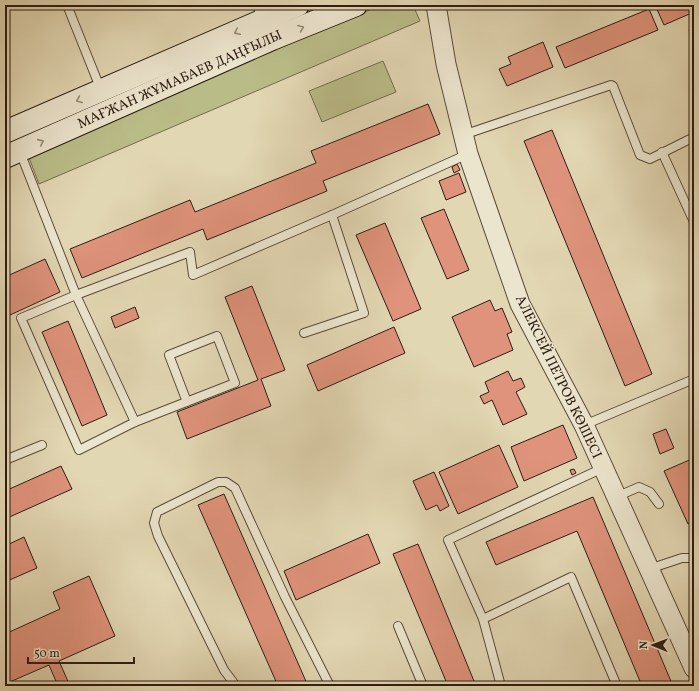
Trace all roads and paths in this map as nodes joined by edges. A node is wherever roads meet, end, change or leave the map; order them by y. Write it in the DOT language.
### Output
graph roads {
  1 [pos="67,5"];
  2 [pos="298,5"];
  3 [pos="356,5"];
  4 [pos="436,5"];
  5 [pos="259,13"];
  6 [pos="101,91"];
  7 [pos="5,132"];
  8 [pos="463,135"];
  9 [pos="694,141"];
  10 [pos="662,152"];
  11 [pos="12,154"];
  12 [pos="468,154"];
  13 [pos="332,215"];
  14 [pos="694,222"];
  15 [pos="76,295"];
  16 [pos="304,333"];
  17 [pos="694,379"];
  18 [pos="187,402"];
  19 [pos="135,422"];
  20 [pos="584,425"];
  21 [pos="42,445"];
  22 [pos="5,460"];
  23 [pos="604,468"];
  24 [pos="616,497"];
  25 [pos="659,504"];
  26 [pos="694,558"];
  27 [pos="649,569"];
  28 [pos="483,619"];
  29 [pos="398,626"];
  30 [pos="694,668"];
  31 [pos="236,686"];
  32 [pos="330,686"];
  33 [pos="423,686"];
  34 [pos="501,686"];
  35 [pos="617,686"];
  1 -- 6 [label="lane"];
  2 -- 5 [label="main road, МАҒЖАН ЖҰМАБАЕВ ДАҢҒЫЛЫ"];
  11 -- 3 [label="main road, МАҒЖАН ЖҰМАБАЕВ ДАҢҒЫЛЫ, one-way"];
  4 -- 8 [label="street, АЛЕКСЕЙ ПЕТРОВ КӨШЕСІ"];
  5 -- 6 [label="main road, МАҒЖАН ЖҰМАБАЕВ ДАҢҒЫЛЫ, one-way"];
  6 -- 7 [label="main road, МАҒЖАН ЖҰМАБАЕВ ДАҢҒЫЛЫ, one-way"];
  8 -- 10 [label="lane"];
  8 -- 12 [label="street, АЛЕКСЕЙ ПЕТРОВ КӨШЕСІ"];
  9 -- 10 [label="lane"];
  10 -- 14 [label="lane"];
  11 -- 15 [label="lane"];
  12 -- 13 [label="lane"];
  12 -- 20 [label="street, АЛЕКСЕЙ ПЕТРОВ КӨШЕСІ"];
  13 -- 15 [label="lane"];
  13 -- 16 [label="lane"];
  15 -- 19 [label="lane"];
  15 -- 19 [label="lane"];
  17 -- 20 [label="lane"];
  18 -- 18 [label="lane"];
  18 -- 19 [label="lane"];
  20 -- 23 [label="street, АЛЕКСЕЙ ПЕТРОВ КӨШЕСІ"];
  21 -- 22 [label="lane"];
  23 -- 24 [label="street, АЛЕКСЕЙ ПЕТРОВ КӨШЕСІ"];
  23 -- 28 [label="lane"];
  24 -- 25 [label="lane"];
  24 -- 27 [label="street, АЛЕКСЕЙ ПЕТРОВ КӨШЕСІ"];
  26 -- 27 [label="lane"];
  27 -- 30 [label="street, АЛЕКСЕЙ ПЕТРОВ КӨШЕСІ"];
  28 -- 34 [label="lane"];
  28 -- 35 [label="lane"];
  29 -- 33 [label="lane"];
  31 -- 32 [label="lane"];
}
